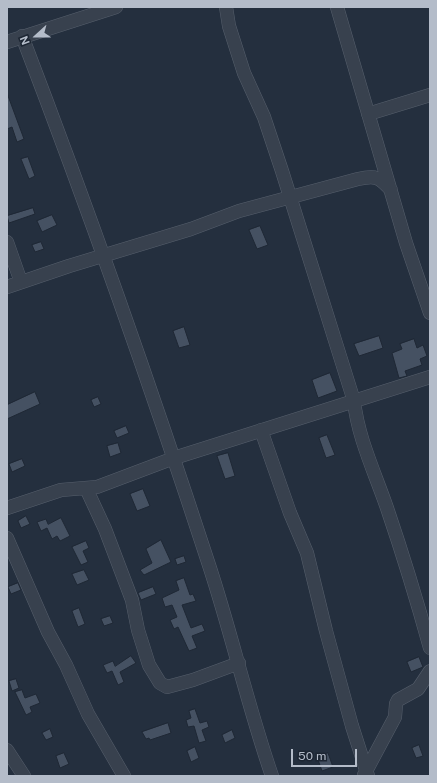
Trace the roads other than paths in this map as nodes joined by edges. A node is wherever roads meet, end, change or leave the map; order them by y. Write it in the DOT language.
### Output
graph roads {
  1 [pos="116,7"];
  2 [pos="226,7"];
  3 [pos="337,7"];
  4 [pos="22,36"];
  5 [pos="7,42"];
  6 [pos="430,95"];
  7 [pos="368,114"];
  8 [pos="391,190"];
  9 [pos="289,197"];
  10 [pos="7,242"];
  11 [pos="104,255"];
  12 [pos="424,279"];
  13 [pos="21,282"];
  14 [pos="7,287"];
  15 [pos="428,293"];
  16 [pos="430,313"];
  17 [pos="430,377"];
  18 [pos="354,401"];
  19 [pos="261,430"];
  20 [pos="174,458"];
  21 [pos="86,488"];
  22 [pos="7,508"];
  23 [pos="7,538"];
  24 [pos="430,648"];
  25 [pos="239,663"];
  26 [pos="430,671"];
  27 [pos="7,750"];
  28 [pos="366,774"];
  29 [pos="24,776"];
  30 [pos="124,776"];
  31 [pos="272,776"];
  1 -- 4 [label="street"];
  2 -- 9 [label="street"];
  3 -- 7 [label="street"];
  4 -- 5 [label="street"];
  4 -- 11 [label="street"];
  6 -- 7 [label="street"];
  7 -- 8 [label="street"];
  8 -- 9 [label="street"];
  8 -- 12 [label="street"];
  9 -- 11 [label="street"];
  9 -- 18 [label="street"];
  10 -- 13 [label="street"];
  11 -- 13 [label="street"];
  11 -- 20 [label="street"];
  12 -- 15 [label="street"];
  13 -- 14 [label="street"];
  15 -- 16 [label="street"];
  17 -- 18 [label="street"];
  18 -- 19 [label="street"];
  18 -- 24 [label="street"];
  19 -- 20 [label="street"];
  19 -- 28 [label="street"];
  20 -- 21 [label="street"];
  20 -- 25 [label="street"];
  21 -- 22 [label="street"];
  21 -- 25 [label="street"];
  23 -- 30 [label="street"];
  25 -- 31 [label="street"];
  26 -- 28 [label="street"];
  27 -- 29 [label="street"];
}
